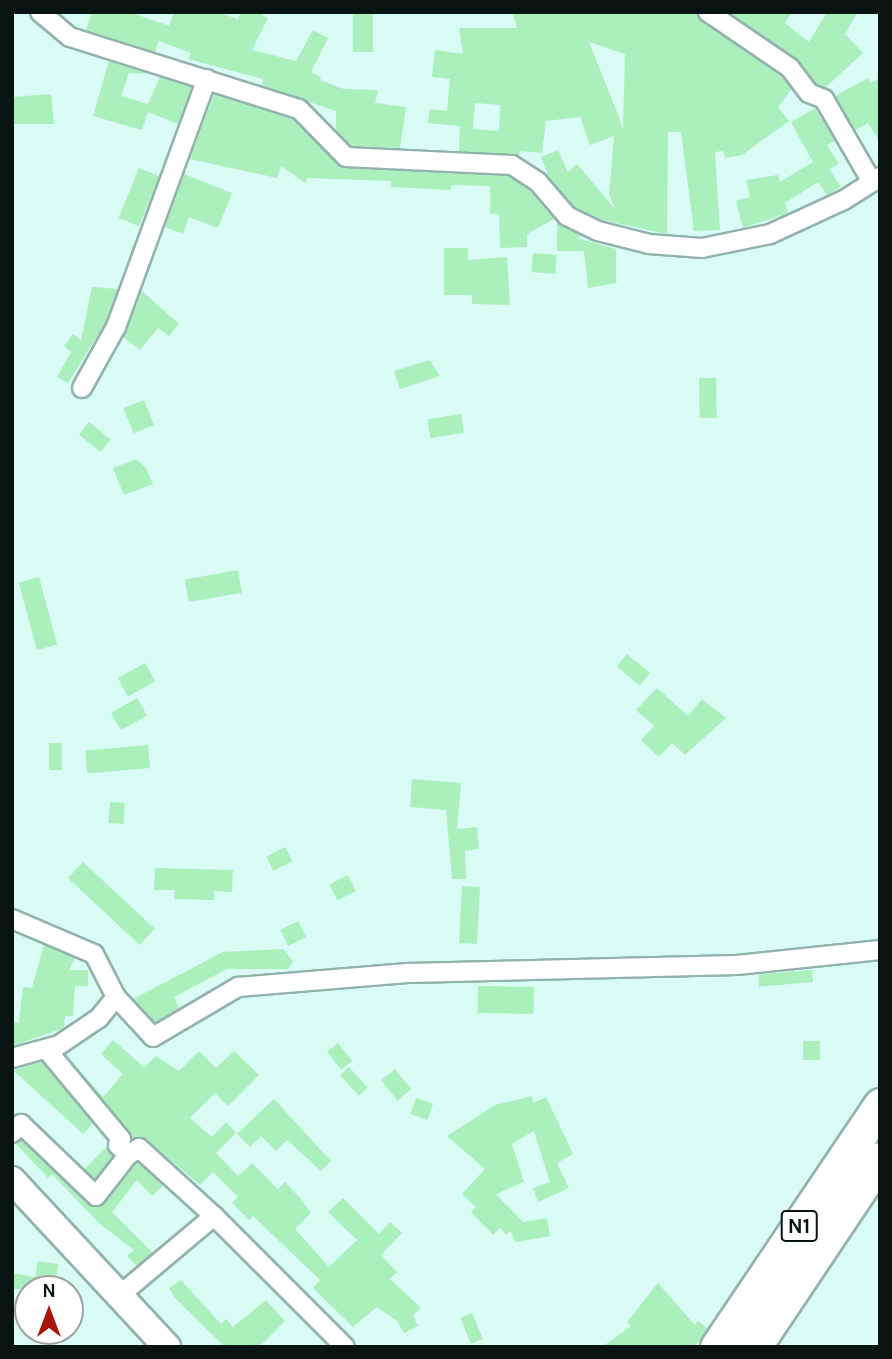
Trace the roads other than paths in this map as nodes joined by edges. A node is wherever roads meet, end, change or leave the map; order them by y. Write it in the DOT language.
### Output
graph roads {
  1 [pos="40,12"];
  2 [pos="708,12"];
  3 [pos="207,79"];
  4 [pos="876,179"];
  5 [pos="82,388"];
  6 [pos="12,919"];
  7 [pos="880,950"];
  8 [pos="116,997"];
  9 [pos="46,1049"];
  10 [pos="12,1058"];
  11 [pos="880,1105"];
  12 [pos="12,1133"];
  13 [pos="880,1136"];
  14 [pos="128,1155"];
  15 [pos="880,1159"];
  16 [pos="880,1168"];
  17 [pos="12,1180"];
  18 [pos="214,1216"];
  19 [pos="120,1295"];
  20 [pos="167,1347"];
  21 [pos="345,1347"];
  22 [pos="717,1347"];
  23 [pos="730,1347"];
  24 [pos="754,1347"];
  25 [pos="765,1347"];
  1 -- 3 [label="street"];
  2 -- 4 [label="street"];
  3 -- 4 [label="street"];
  3 -- 5 [label="street"];
  6 -- 8 [label="street"];
  7 -- 8 [label="street"];
  8 -- 9 [label="street"];
  9 -- 10 [label="street"];
  9 -- 14 [label="street"];
  11 -- 22 [label="highway, N1"];
  12 -- 14 [label="street"];
  13 -- 23 [label="highway"];
  14 -- 18 [label="street"];
  15 -- 24 [label="highway"];
  16 -- 25 [label="highway, N1"];
  17 -- 19 [label="main road"];
  18 -- 19 [label="street"];
  18 -- 21 [label="street"];
  19 -- 20 [label="main road"];
}
